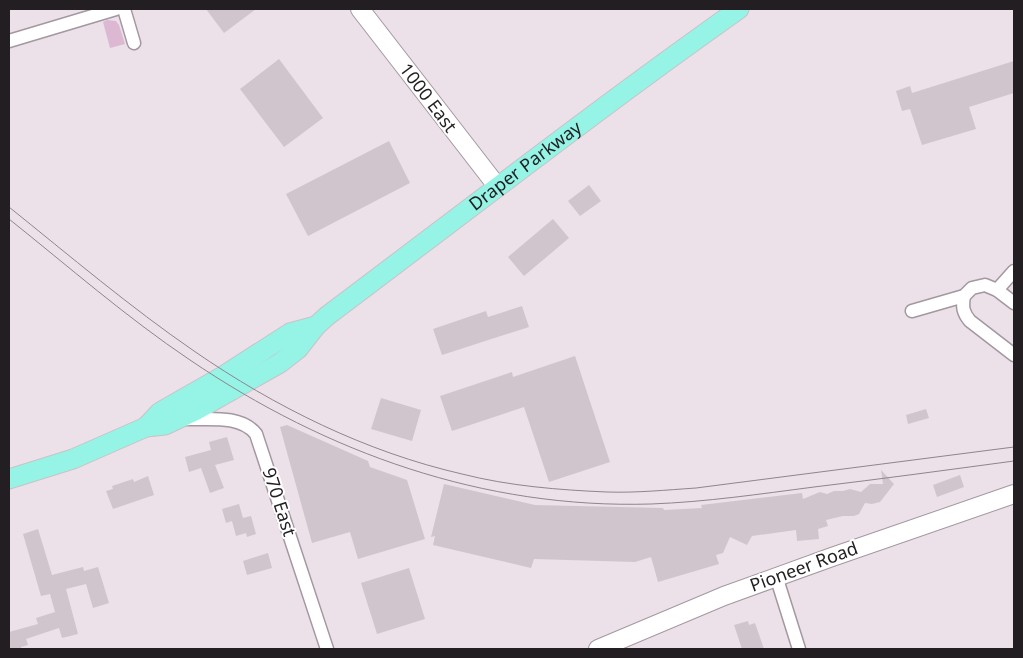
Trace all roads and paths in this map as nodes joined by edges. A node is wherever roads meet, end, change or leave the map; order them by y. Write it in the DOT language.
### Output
graph roads {
  1 [pos="116,9"];
  2 [pos="124,9"];
  3 [pos="360,9"];
  4 [pos="738,9"];
  5 [pos="9,41"];
  6 [pos="134,43"];
  7 [pos="497,186"];
  8 [pos="1014,271"];
  9 [pos="997,290"];
  10 [pos="964,296"];
  11 [pos="1014,303"];
  12 [pos="912,311"];
  13 [pos="316,326"];
  14 [pos="1014,355"];
  15 [pos="178,419"];
  16 [pos="146,427"];
  17 [pos="9,479"];
  18 [pos="1014,494"];
  19 [pos="776,576"];
  20 [pos="327,649"];
  21 [pos="598,649"];
  22 [pos="799,649"];
  1 -- 5 [label="street"];
  2 -- 6 [label="street"];
  3 -- 7 [label="street, 1000 East"];
  4 -- 7 [label="main road, Draper Parkway"];
  7 -- 13 [label="main road, Draper Parkway"];
  8 -- 9 [label="street"];
  9 -- 10 [label="street"];
  9 -- 11 [label="street"];
  10 -- 12 [label="street"];
  10 -- 14 [label="street"];
  13 -- 15 [label="main road, Draper Parkway"];
  13 -- 16 [label="main road, Draper Parkway"];
  15 -- 16 [label="main road, Draper Parkway"];
  15 -- 20 [label="street, 970 East"];
  16 -- 17 [label="main road, Draper Parkway"];
  18 -- 19 [label="street, Pioneer Road"];
  19 -- 21 [label="street, Pioneer Road"];
  19 -- 22 [label="street"];
}
